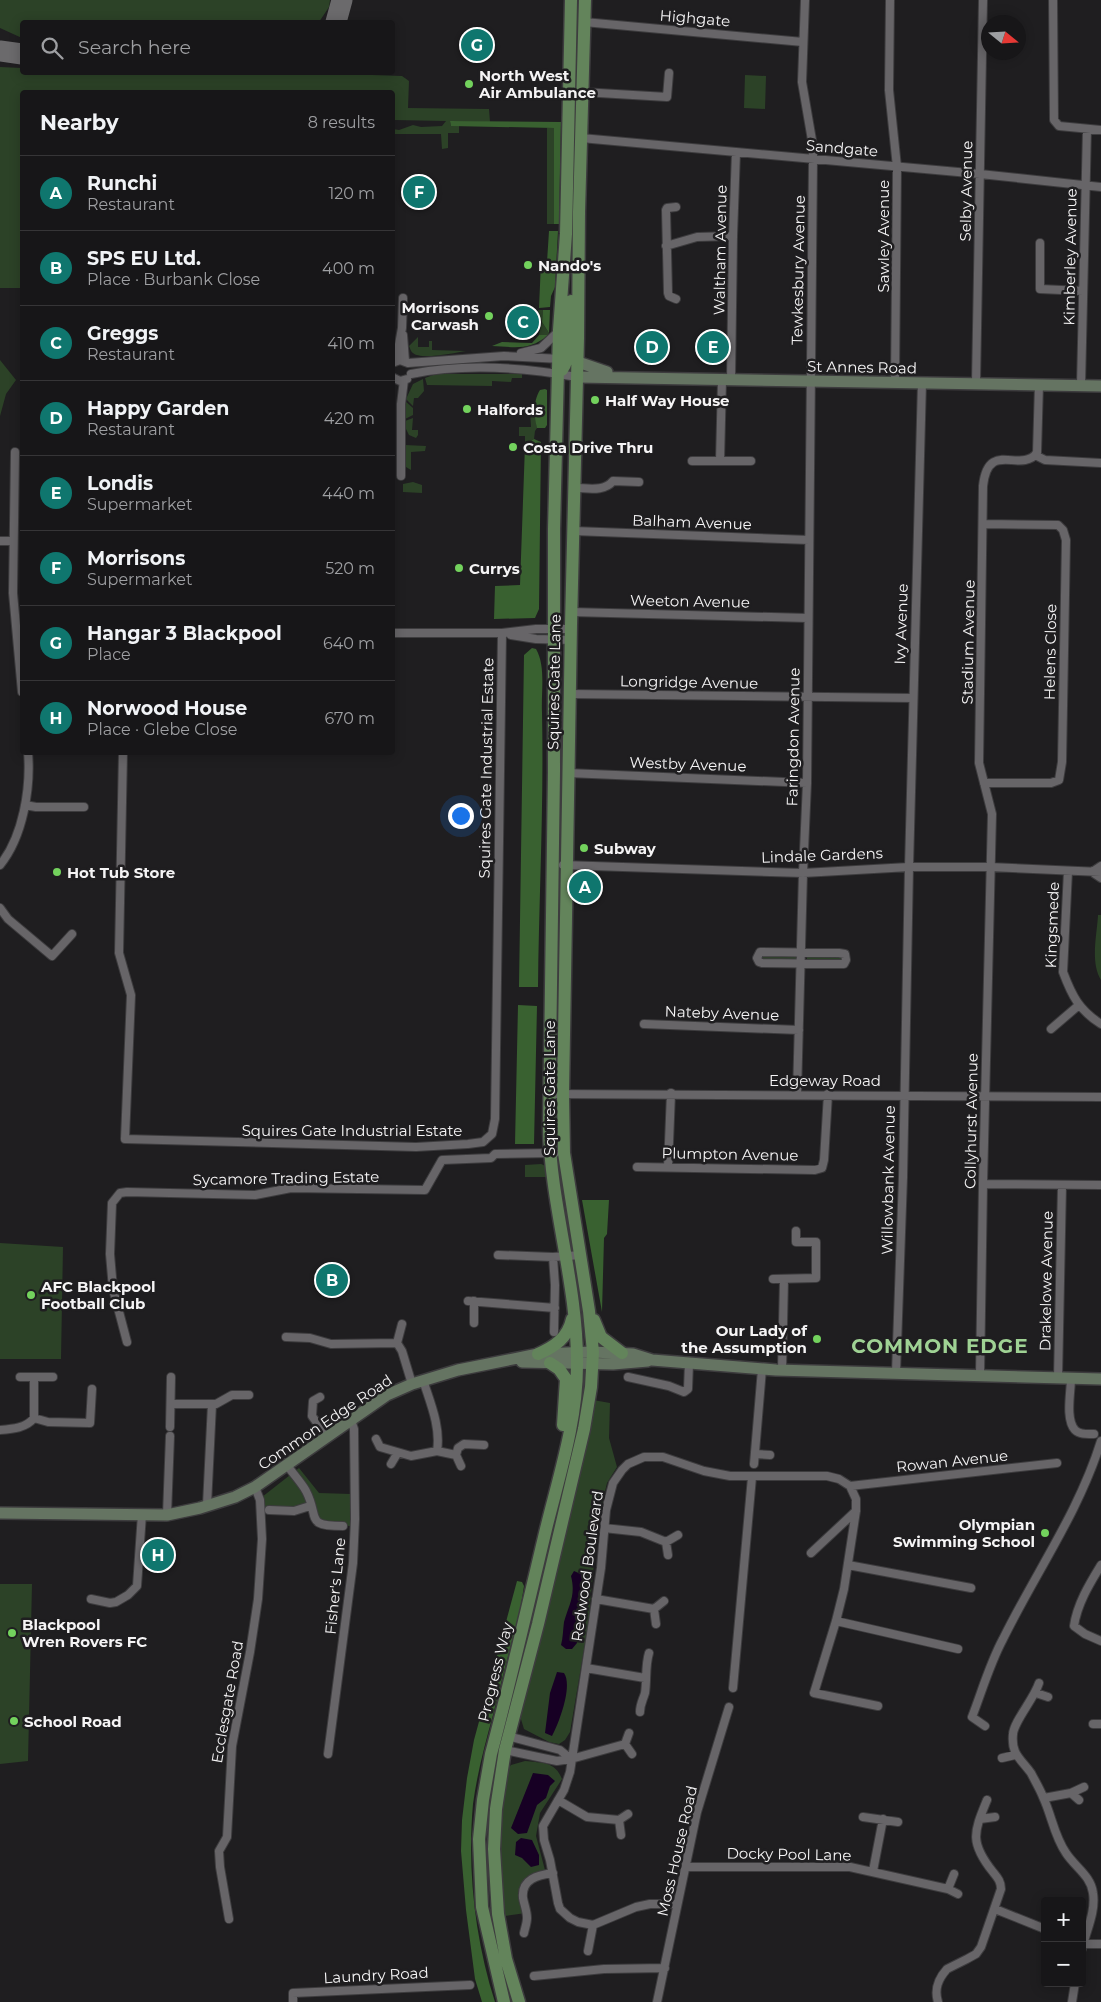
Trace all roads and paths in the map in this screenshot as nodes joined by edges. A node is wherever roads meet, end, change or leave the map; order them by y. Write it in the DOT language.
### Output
graph roads {
  1 [pos="571,0"];
  2 [pos="584,0"];
  3 [pos="805,0"];
  4 [pos="890,0"];
  5 [pos="983,0"];
  6 [pos="1053,0"];
  7 [pos="584,22"];
  8 [pos="804,42"];
  9 [pos="669,73"];
  10 [pos="582,92"];
  11 [pos="1087,129"];
  12 [pos="1101,130"];
  13 [pos="581,138"];
  14 [pos="736,152"];
  15 [pos="813,159"];
  16 [pos="897,167"];
  17 [pos="980,174"];
  18 [pos="1085,185"];
  19 [pos="1101,187"];
  20 [pos="676,207"];
  21 [pos="733,236"];
  22 [pos="1040,243"];
  23 [pos="666,246"];
  24 [pos="1083,291"];
  25 [pos="403,298"];
  26 [pos="676,299"];
  27 [pos="559,330"];
  28 [pos="504,356"];
  29 [pos="568,360"];
  30 [pos="400,362"];
  31 [pos="411,374"];
  32 [pos="567,375"];
  33 [pos="624,377"];
  34 [pos="395,378"];
  35 [pos="404,380"];
  36 [pos="727,380"];
  37 [pos="810,381"];
  38 [pos="895,382"];
  39 [pos="922,382"];
  40 [pos="976,383"];
  41 [pos="395,384"];
  42 [pos="1039,384"];
  43 [pos="1081,385"];
  44 [pos="1101,386"];
  45 [pos="401,404"];
  46 [pos="15,452"];
  47 [pos="1035,455"];
  48 [pos="692,461"];
  49 [pos="720,461"];
  50 [pos="751,461"];
  51 [pos="1101,463"];
  52 [pos="402,476"];
  53 [pos="639,482"];
  54 [pos="575,488"];
  55 [pos="18,512"];
  56 [pos="984,524"];
  57 [pos="574,531"];
  58 [pos="808,540"];
  59 [pos="0,541"];
  60 [pos="13,541"];
  61 [pos="571,612"];
  62 [pos="808,618"];
  63 [pos="395,632"];
  64 [pos="502,633"];
  65 [pos="553,634"];
  66 [pos="571,634"];
  67 [pos="20,670"];
  68 [pos="570,694"];
  69 [pos="807,698"];
  70 [pos="913,698"];
  71 [pos="28,755"];
  72 [pos="122,755"];
  73 [pos="568,773"];
  74 [pos="807,783"];
  75 [pos="984,783"];
  76 [pos="25,805"];
  77 [pos="84,806"];
  78 [pos="0,865"];
  79 [pos="552,865"];
  80 [pos="566,866"];
  81 [pos="1101,866"];
  82 [pos="909,867"];
  83 [pos="990,867"];
  84 [pos="1068,872"];
  85 [pos="1092,872"];
  86 [pos="1101,872"];
  87 [pos="803,873"];
  88 [pos="1101,878"];
  89 [pos="0,908"];
  90 [pos="72,934"];
  91 [pos="802,952"];
  92 [pos="801,964"];
  93 [pos="1079,1005"];
  94 [pos="644,1024"];
  95 [pos="1101,1024"];
  96 [pos="1051,1029"];
  97 [pos="799,1030"];
  98 [pos="671,1093"];
  99 [pos="549,1094"];
  100 [pos="563,1094"];
  101 [pos="797,1094"];
  102 [pos="828,1094"];
  103 [pos="904,1094"];
  104 [pos="985,1095"];
  105 [pos="1101,1096"];
  106 [pos="550,1153"];
  107 [pos="564,1154"];
  108 [pos="637,1167"];
  109 [pos="668,1167"];
  110 [pos="983,1184"];
  111 [pos="1062,1185"];
  112 [pos="1101,1185"];
  113 [pos="796,1231"];
  114 [pos="826,1241"];
  115 [pos="816,1242"];
  116 [pos="498,1255"];
  117 [pos="581,1255"];
  118 [pos="566,1256"];
  119 [pos="553,1257"];
  120 [pos="773,1279"];
  121 [pos="784,1279"];
  122 [pos="573,1307"];
  123 [pos="555,1308"];
  124 [pos="589,1311"];
  125 [pos="474,1323"];
  126 [pos="402,1324"];
  127 [pos="554,1332"];
  128 [pos="286,1337"];
  129 [pos="127,1342"];
  130 [pos="397,1343"];
  131 [pos="331,1344"];
  132 [pos="327,1353"];
  133 [pos="622,1353"];
  134 [pos="538,1354"];
  135 [pos="577,1358"];
  136 [pos="593,1358"];
  137 [pos="652,1360"];
  138 [pos="502,1361"];
  139 [pos="550,1363"];
  140 [pos="690,1363"];
  141 [pos="762,1369"];
  142 [pos="782,1370"];
  143 [pos="896,1373"];
  144 [pos="980,1375"];
  145 [pos="20,1377"];
  146 [pos="34,1377"];
  147 [pos="53,1377"];
  148 [pos="172,1377"];
  149 [pos="628,1377"];
  150 [pos="1058,1378"];
  151 [pos="1071,1378"];
  152 [pos="1101,1379"];
  153 [pos="418,1382"];
  154 [pos="92,1389"];
  155 [pos="249,1395"];
  156 [pos="304,1396"];
  157 [pos="171,1404"];
  158 [pos="212,1404"];
  159 [pos="34,1418"];
  160 [pos="351,1420"];
  161 [pos="170,1427"];
  162 [pos="0,1430"];
  163 [pos="1094,1434"];
  164 [pos="170,1436"];
  165 [pos="327,1437"];
  166 [pos="376,1439"];
  167 [pos="1101,1441"];
  168 [pos="484,1445"];
  169 [pos="437,1451"];
  170 [pos="565,1452"];
  171 [pos="397,1454"];
  172 [pos="755,1454"];
  173 [pos="456,1455"];
  174 [pos="770,1455"];
  175 [pos="1057,1463"];
  176 [pos="391,1464"];
  177 [pos="754,1464"];
  178 [pos="287,1465"];
  179 [pos="461,1466"];
  180 [pos="752,1477"];
  181 [pos="850,1486"];
  182 [pos="255,1488"];
  183 [pos="207,1505"];
  184 [pos="310,1506"];
  185 [pos="269,1510"];
  186 [pos="856,1511"];
  187 [pos="0,1513"];
  188 [pos="142,1514"];
  189 [pos="167,1515"];
  190 [pos="343,1526"];
  191 [pos="604,1528"];
  192 [pos="678,1535"];
  193 [pos="666,1542"];
  194 [pos="811,1553"];
  195 [pos="668,1555"];
  196 [pos="848,1565"];
  197 [pos="1101,1565"];
  198 [pos="971,1588"];
  199 [pos="91,1599"];
  200 [pos="596,1599"];
  201 [pos="664,1601"];
  202 [pos="654,1609"];
  203 [pos="836,1621"];
  204 [pos="656,1624"];
  205 [pos="1101,1641"];
  206 [pos="958,1649"];
  207 [pos="648,1653"];
  208 [pos="586,1668"];
  209 [pos="645,1678"];
  210 [pos="1039,1683"];
  211 [pos="733,1688"];
  212 [pos="1036,1694"];
  213 [pos="1048,1697"];
  214 [pos="878,1706"];
  215 [pos="729,1707"];
  216 [pos="640,1712"];
  217 [pos="985,1726"];
  218 [pos="498,1727"];
  219 [pos="629,1732"];
  220 [pos="508,1742"];
  221 [pos="625,1744"];
  222 [pos="328,1754"];
  223 [pos="632,1754"];
  224 [pos="1015,1755"];
  225 [pos="1002,1758"];
  226 [pos="571,1759"];
  227 [pos="1084,1787"];
  228 [pos="1072,1792"];
  229 [pos="1044,1798"];
  230 [pos="558,1800"];
  231 [pos="987,1800"];
  232 [pos="1079,1800"];
  233 [pos="628,1814"];
  234 [pos="863,1817"];
  235 [pos="995,1817"];
  236 [pos="980,1819"];
  237 [pos="481,1820"];
  238 [pos="620,1820"];
  239 [pos="883,1820"];
  240 [pos="898,1822"];
  241 [pos="621,1836"];
  242 [pos="686,1867"];
  243 [pos="873,1871"];
  244 [pos="553,1873"];
  245 [pos="954,1874"];
  246 [pos="948,1889"];
  247 [pos="1097,1892"];
  248 [pos="958,1894"];
  249 [pos="672,1904"];
  250 [pos="995,1909"];
  251 [pos="230,1919"];
  252 [pos="593,1925"];
  253 [pos="1041,1927"];
  254 [pos="524,1934"];
  255 [pos="1084,1942"];
  256 [pos="1101,1944"];
  257 [pos="1086,1946"];
  258 [pos="588,1951"];
  259 [pos="665,1968"];
  260 [pos="534,1976"];
  261 [pos="470,1984"];
  262 [pos="1074,1987"];
  263 [pos="293,2002"];
  264 [pos="504,2002"];
  265 [pos="519,2002"];
  266 [pos="657,2002"];
  267 [pos="937,2002"];
  268 [pos="1072,2002"];
  1 -- 27 [label="main road, Squires Gate Lane"];
  2 -- 7 [label="main road, Squires Gate Lane"];
  3 -- 8 [label="street, Tewkesbury Avenue"];
  4 -- 16 [label="street, Sawley Avenue"];
  5 -- 17 [label="street, Selby Avenue"];
  6 -- 11 [label="street"];
  7 -- 8 [label="street, Highgate"];
  7 -- 10 [label="main road, Squires Gate Lane"];
  8 -- 15 [label="street, Tewkesbury Avenue"];
  9 -- 10 [label="street"];
  10 -- 13 [label="main road, Squires Gate Lane"];
  11 -- 12 [label="street"];
  11 -- 18 [label="street, Kimberley Avenue"];
  13 -- 14 [label="street, Sandgate"];
  13 -- 29 [label="main road, Squires Gate Lane"];
  14 -- 15 [label="street, Sandgate"];
  14 -- 21 [label="street, Waltham Avenue"];
  15 -- 16 [label="street, Sandgate"];
  15 -- 37 [label="street, Tewkesbury Avenue"];
  16 -- 17 [label="street, Sandgate"];
  16 -- 38 [label="street, Sawley Avenue"];
  17 -- 18 [label="street, Sandgate"];
  17 -- 40 [label="street, Selby Avenue"];
  18 -- 19 [label="street, Sandgate"];
  18 -- 24 [label="street, Kimberley Avenue"];
  20 -- 23 [label="street"];
  21 -- 23 [label="street"];
  21 -- 36 [label="street, Waltham Avenue"];
  22 -- 24 [label="street"];
  23 -- 26 [label="street"];
  24 -- 43 [label="street, Kimberley Avenue"];
  25 -- 30 [label="street"];
  27 -- 28 [label="street"];
  27 -- 29 [label="main road, Squires Gate Lane"];
  28 -- 29 [label="street"];
  28 -- 30 [label="street"];
  29 -- 32 [label="main road, Squires Gate Lane"];
  29 -- 32 [label="main road, Squires Gate Lane"];
  29 -- 33 [label="main road, St Annes Road"];
  30 -- 31 [label="street"];
  31 -- 32 [label="street"];
  31 -- 35 [label="street"];
  32 -- 33 [label="main road, St Annes Road"];
  32 -- 54 [label="main road, Squires Gate Lane"];
  32 -- 65 [label="main road, Squires Gate Lane"];
  33 -- 36 [label="main road, St Annes Road"];
  34 -- 35 [label="street"];
  35 -- 45 [label="street"];
  36 -- 37 [label="main road, St Annes Road"];
  36 -- 49 [label="street, Waltham Avenue"];
  37 -- 38 [label="main road, St Annes Road"];
  37 -- 58 [label="street, Faringdon Avenue"];
  38 -- 39 [label="main road, St Annes Road"];
  39 -- 40 [label="main road, St Annes Road"];
  39 -- 70 [label="street, Ivy Avenue"];
  40 -- 42 [label="main road, St Annes Road"];
  41 -- 45 [label="street"];
  42 -- 43 [label="main road, St Annes Road"];
  42 -- 47 [label="street"];
  43 -- 44 [label="main road, St Annes Road"];
  45 -- 52 [label="street"];
  46 -- 55 [label="street"];
  47 -- 51 [label="street, Stadium Avenue"];
  47 -- 56 [label="street, Stadium Avenue"];
  48 -- 49 [label="street"];
  49 -- 50 [label="street"];
  53 -- 54 [label="street"];
  54 -- 57 [label="main road, Squires Gate Lane"];
  55 -- 60 [label="street"];
  56 -- 75 [label="street, Stadium Avenue"];
  56 -- 75 [label="street, Helens Close"];
  57 -- 58 [label="street, Balham Avenue"];
  57 -- 61 [label="main road, Squires Gate Lane"];
  58 -- 62 [label="street, Faringdon Avenue"];
  59 -- 60 [label="street"];
  60 -- 67 [label="street"];
  61 -- 62 [label="street, Weeton Avenue"];
  61 -- 66 [label="main road, Squires Gate Lane"];
  62 -- 69 [label="street, Faringdon Avenue"];
  63 -- 64 [label="street"];
  64 -- 65 [label="street"];
  64 -- 72 [label="street, Squires Gate Industrial Estate"];
  65 -- 66 [label="street"];
  65 -- 79 [label="main road, Squires Gate Lane"];
  66 -- 68 [label="main road, Squires Gate Lane"];
  68 -- 69 [label="street, Longridge Avenue"];
  68 -- 73 [label="main road, Squires Gate Lane"];
  69 -- 70 [label="street, Longridge Avenue"];
  69 -- 74 [label="street, Faringdon Avenue"];
  70 -- 82 [label="street, Ivy Avenue"];
  71 -- 76 [label="street"];
  73 -- 74 [label="street, Westby Avenue"];
  73 -- 80 [label="main road, Squires Gate Lane"];
  74 -- 87 [label="street, Faringdon Avenue"];
  75 -- 83 [label="street, Stadium Avenue"];
  76 -- 77 [label="street"];
  76 -- 78 [label="street"];
  79 -- 80 [label="street, Lindale Gardens"];
  79 -- 99 [label="main road, Squires Gate Lane"];
  80 -- 87 [label="street, Lindale Gardens"];
  80 -- 100 [label="main road, Squires Gate Lane"];
  81 -- 85 [label="street"];
  82 -- 83 [label="street, Lindale Gardens"];
  82 -- 87 [label="street, Lindale Gardens"];
  82 -- 103 [label="street, Willowbank Avenue"];
  83 -- 84 [label="street, Lindale Gardens"];
  83 -- 104 [label="street, Collyhurst Avenue"];
  84 -- 85 [label="street, Lindale Gardens"];
  84 -- 93 [label="street, Kingsmede"];
  85 -- 86 [label="street, Lindale Gardens"];
  85 -- 88 [label="street"];
  87 -- 91 [label="street, Faringdon Avenue"];
  89 -- 90 [label="street"];
  91 -- 92 [label="street, Faringdon Avenue"];
  91 -- 92 [label="street"];
  91 -- 92 [label="street"];
  92 -- 97 [label="street, Faringdon Avenue"];
  93 -- 95 [label="street, Kingsmede"];
  93 -- 96 [label="street"];
  94 -- 97 [label="street, Nateby Avenue"];
  97 -- 101 [label="street, Faringdon Avenue"];
  98 -- 100 [label="street, Edgeway Road"];
  98 -- 101 [label="street, Edgeway Road"];
  98 -- 109 [label="street"];
  99 -- 100 [label="street, Edgeway Road"];
  99 -- 106 [label="main road, Squires Gate Lane"];
  100 -- 107 [label="main road, Squires Gate Lane"];
  101 -- 102 [label="street, Edgeway Road"];
  102 -- 103 [label="street, Edgeway Road"];
  102 -- 109 [label="street, Plumpton Avenue"];
  103 -- 104 [label="street, Edgeway Road"];
  103 -- 143 [label="street, Willowbank Avenue"];
  104 -- 105 [label="street, Edgeway Road"];
  104 -- 110 [label="street, Collyhurst Avenue"];
  106 -- 107 [label="street"];
  106 -- 118 [label="main road, Squires Gate Lane"];
  106 -- 129 [label="street, Sycamore Trading Estate"];
  107 -- 117 [label="main road, Squires Gate Lane"];
  108 -- 109 [label="street, Plumpton Avenue"];
  110 -- 111 [label="street"];
  110 -- 144 [label="street, Collyhurst Avenue"];
  111 -- 112 [label="street"];
  111 -- 150 [label="street, Drakelowe Avenue"];
  113 -- 115 [label="street"];
  114 -- 115 [label="street"];
  115 -- 121 [label="street"];
  116 -- 119 [label="street"];
  117 -- 118 [label="street"];
  117 -- 124 [label="main road, Squires Gate Lane"];
  118 -- 119 [label="street"];
  118 -- 122 [label="main road, Squires Gate Lane"];
  119 -- 123 [label="street"];
  120 -- 121 [label="street"];
  121 -- 142 [label="street"];
  122 -- 134 [label="main road"];
  122 -- 135 [label="main road, Squires Gate Lane"];
  123 -- 125 [label="street"];
  123 -- 127 [label="street"];
  124 -- 133 [label="main road"];
  124 -- 136 [label="main road, Squires Gate Lane"];
  126 -- 130 [label="street"];
  128 -- 131 [label="street"];
  130 -- 131 [label="street"];
  130 -- 153 [label="street"];
  131 -- 132 [label="street"];
  133 -- 136 [label="main road, Common Edge Road"];
  133 -- 137 [label="main road, Common Edge Road"];
  134 -- 135 [label="main road, Common Edge Road"];
  134 -- 138 [label="main road, Common Edge Road"];
  135 -- 136 [label="main road, Common Edge Road"];
  135 -- 139 [label="main road, Common Edge Road"];
  135 -- 170 [label="main road, Progress Way"];
  136 -- 137 [label="main road, Common Edge Road"];
  136 -- 220 [label="main road, Progress Way"];
  137 -- 140 [label="main road, Common Edge Road"];
  138 -- 139 [label="main road, Common Edge Road"];
  138 -- 153 [label="main road, Common Edge Road"];
  139 -- 170 [label="main road"];
  140 -- 141 [label="main road, Common Edge Road"];
  140 -- 149 [label="street"];
  141 -- 142 [label="main road, Common Edge Road"];
  141 -- 172 [label="street"];
  142 -- 143 [label="main road, Common Edge Road"];
  143 -- 144 [label="main road, Common Edge Road"];
  144 -- 150 [label="main road, Common Edge Road"];
  145 -- 146 [label="street"];
  146 -- 147 [label="street"];
  146 -- 159 [label="street"];
  148 -- 157 [label="street"];
  150 -- 151 [label="main road, Common Edge Road"];
  151 -- 152 [label="main road, Common Edge Road"];
  151 -- 163 [label="street"];
  153 -- 160 [label="main road, Common Edge Road"];
  153 -- 169 [label="street"];
  154 -- 159 [label="street"];
  155 -- 158 [label="street"];
  156 -- 165 [label="street"];
  157 -- 158 [label="street"];
  157 -- 161 [label="street"];
  158 -- 183 [label="street"];
  159 -- 162 [label="street"];
  160 -- 165 [label="main road, Common Edge Road"];
  160 -- 222 [label="street, Fisher's Lane"];
  164 -- 189 [label="street"];
  165 -- 178 [label="main road, Common Edge Road"];
  166 -- 171 [label="street"];
  167 -- 217 [label="street"];
  168 -- 173 [label="street"];
  169 -- 171 [label="street"];
  169 -- 173 [label="street"];
  170 -- 218 [label="main road, Progress Way"];
  171 -- 176 [label="street"];
  172 -- 174 [label="street"];
  172 -- 177 [label="street"];
  173 -- 179 [label="street"];
  175 -- 181 [label="street, Rowan Avenue"];
  178 -- 182 [label="main road, Common Edge Road"];
  178 -- 184 [label="street"];
  180 -- 181 [label="street, Redwood Boulevard"];
  180 -- 191 [label="street, Redwood Boulevard"];
  180 -- 211 [label="street"];
  181 -- 186 [label="street"];
  182 -- 183 [label="main road, Common Edge Road"];
  182 -- 251 [label="street, Ecclesgate Road"];
  183 -- 189 [label="main road, Common Edge Road"];
  184 -- 185 [label="street"];
  184 -- 190 [label="street"];
  186 -- 194 [label="street"];
  186 -- 196 [label="street"];
  187 -- 188 [label="main road, Common Edge Road"];
  188 -- 189 [label="main road, Common Edge Road"];
  188 -- 199 [label="street"];
  191 -- 193 [label="street"];
  191 -- 200 [label="street, Redwood Boulevard"];
  192 -- 193 [label="street"];
  193 -- 195 [label="street"];
  196 -- 198 [label="street"];
  196 -- 203 [label="street"];
  197 -- 205 [label="street"];
  200 -- 202 [label="street"];
  200 -- 208 [label="street, Redwood Boulevard"];
  201 -- 202 [label="street"];
  202 -- 204 [label="street"];
  203 -- 206 [label="street"];
  203 -- 214 [label="street"];
  207 -- 209 [label="street"];
  208 -- 209 [label="street"];
  208 -- 226 [label="street, Redwood Boulevard"];
  209 -- 216 [label="street"];
  210 -- 212 [label="street"];
  212 -- 213 [label="street"];
  212 -- 224 [label="street"];
  215 -- 242 [label="street, Moss House Road"];
  218 -- 220 [label="main road"];
  218 -- 237 [label="main road, Progress Way"];
  219 -- 221 [label="street"];
  220 -- 226 [label="street"];
  220 -- 226 [label="street"];
  220 -- 237 [label="main road"];
  220 -- 265 [label="main road, Progress Way"];
  221 -- 223 [label="street"];
  221 -- 226 [label="street"];
  224 -- 225 [label="street"];
  224 -- 229 [label="street"];
  226 -- 230 [label="street, Redwood Boulevard"];
  227 -- 228 [label="street"];
  228 -- 229 [label="street"];
  228 -- 232 [label="street"];
  229 -- 247 [label="street"];
  230 -- 238 [label="street"];
  230 -- 244 [label="street, Redwood Boulevard"];
  231 -- 236 [label="street"];
  233 -- 238 [label="street"];
  234 -- 239 [label="street"];
  235 -- 236 [label="street"];
  236 -- 250 [label="street"];
  237 -- 264 [label="main road, Progress Way"];
  238 -- 241 [label="street"];
  239 -- 240 [label="street"];
  239 -- 243 [label="street"];
  242 -- 243 [label="street, Docky Pool Lane"];
  242 -- 259 [label="street, Moss House Road"];
  243 -- 246 [label="street, Docky Pool Lane"];
  244 -- 252 [label="street, Redwood Boulevard"];
  244 -- 254 [label="street"];
  245 -- 246 [label="street"];
  246 -- 248 [label="street, Docky Pool Lane"];
  247 -- 255 [label="street"];
  249 -- 252 [label="street"];
  250 -- 253 [label="street"];
  250 -- 267 [label="street"];
  252 -- 258 [label="street"];
  256 -- 257 [label="street"];
  259 -- 260 [label="street"];
  259 -- 266 [label="street, Moss House Road"];
  261 -- 263 [label="street, Laundry Road"];
  262 -- 268 [label="street"];
}
